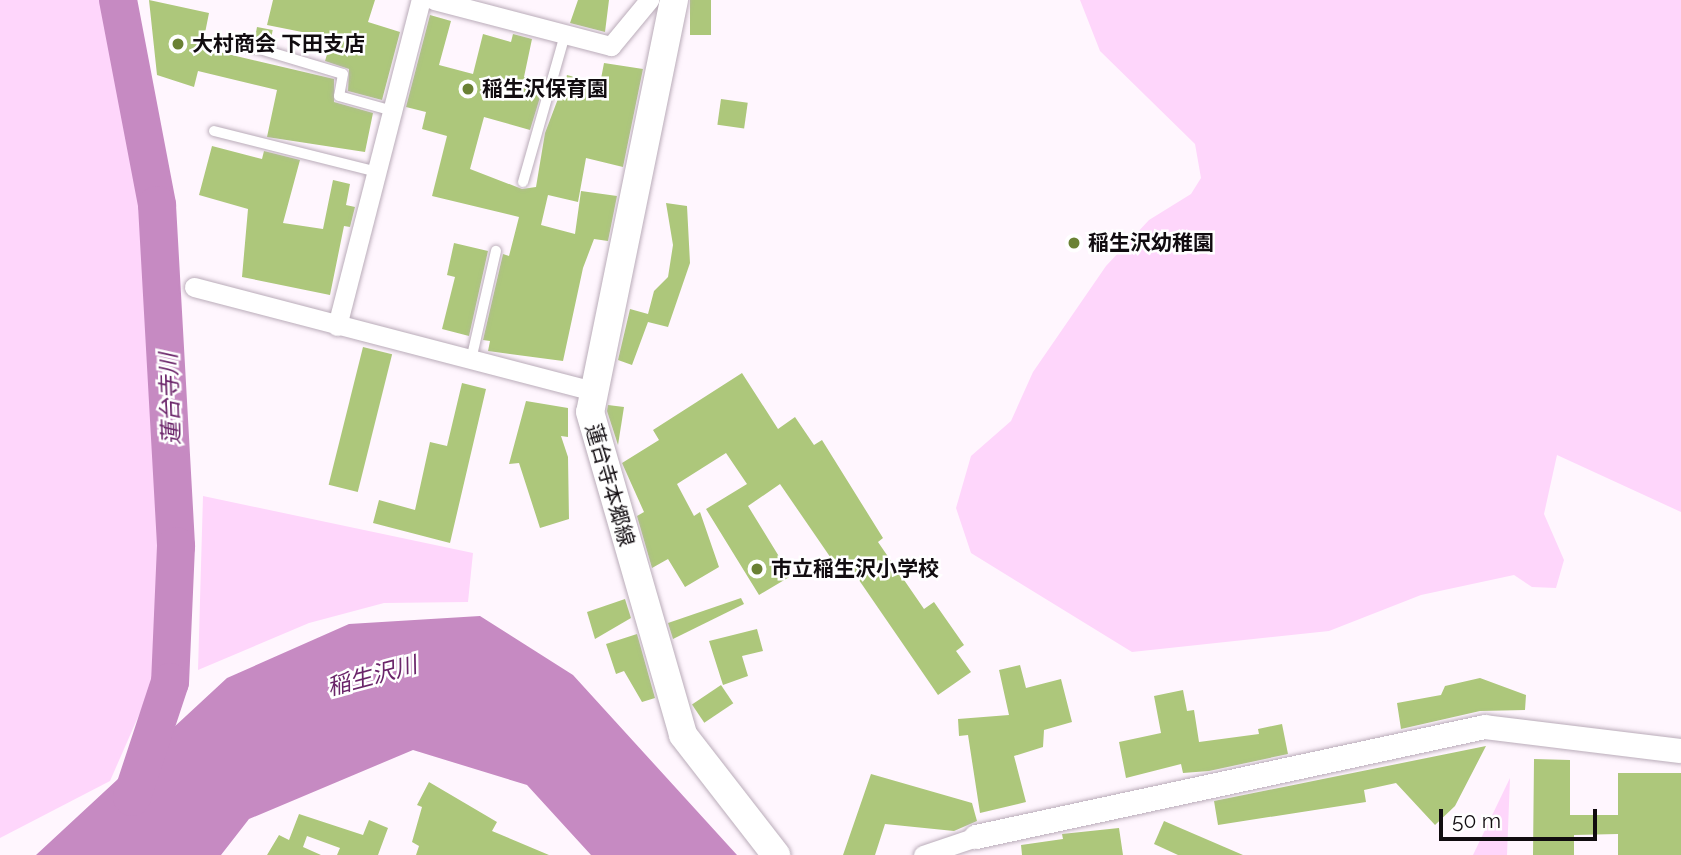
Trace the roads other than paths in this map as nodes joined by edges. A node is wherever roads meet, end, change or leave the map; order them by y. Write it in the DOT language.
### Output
graph roads {
  1 [pos="421,0"];
  2 [pos="434,0"];
  3 [pos="649,0"];
  4 [pos="674,0"];
  5 [pos="565,35"];
  6 [pos="243,44"];
  7 [pos="393,111"];
  8 [pos="214,131"];
  9 [pos="377,172"];
  10 [pos="523,182"];
  11 [pos="496,251"];
  12 [pos="194,286"];
  13 [pos="337,326"];
  14 [pos="470,362"];
  15 [pos="590,390"];
  16 [pos="1681,751"];
  17 [pos="976,837"];
  18 [pos="776,855"];
  19 [pos="923,855"];
  1 -- 7 [label="street"];
  2 -- 5 [label="street"];
  3 -- 5 [label="street"];
  4 -- 15 [label="main road, 蓮台寺本郷線"];
  5 -- 10 [label="lane"];
  6 -- 7 [label="lane"];
  7 -- 9 [label="street"];
  8 -- 9 [label="lane"];
  9 -- 13 [label="street"];
  11 -- 14 [label="lane"];
  12 -- 13 [label="street"];
  13 -- 14 [label="street"];
  14 -- 15 [label="street"];
  15 -- 18 [label="main road, 蓮台寺本郷線"];
  16 -- 17 [label="street"];
  17 -- 19 [label="street"];
}
